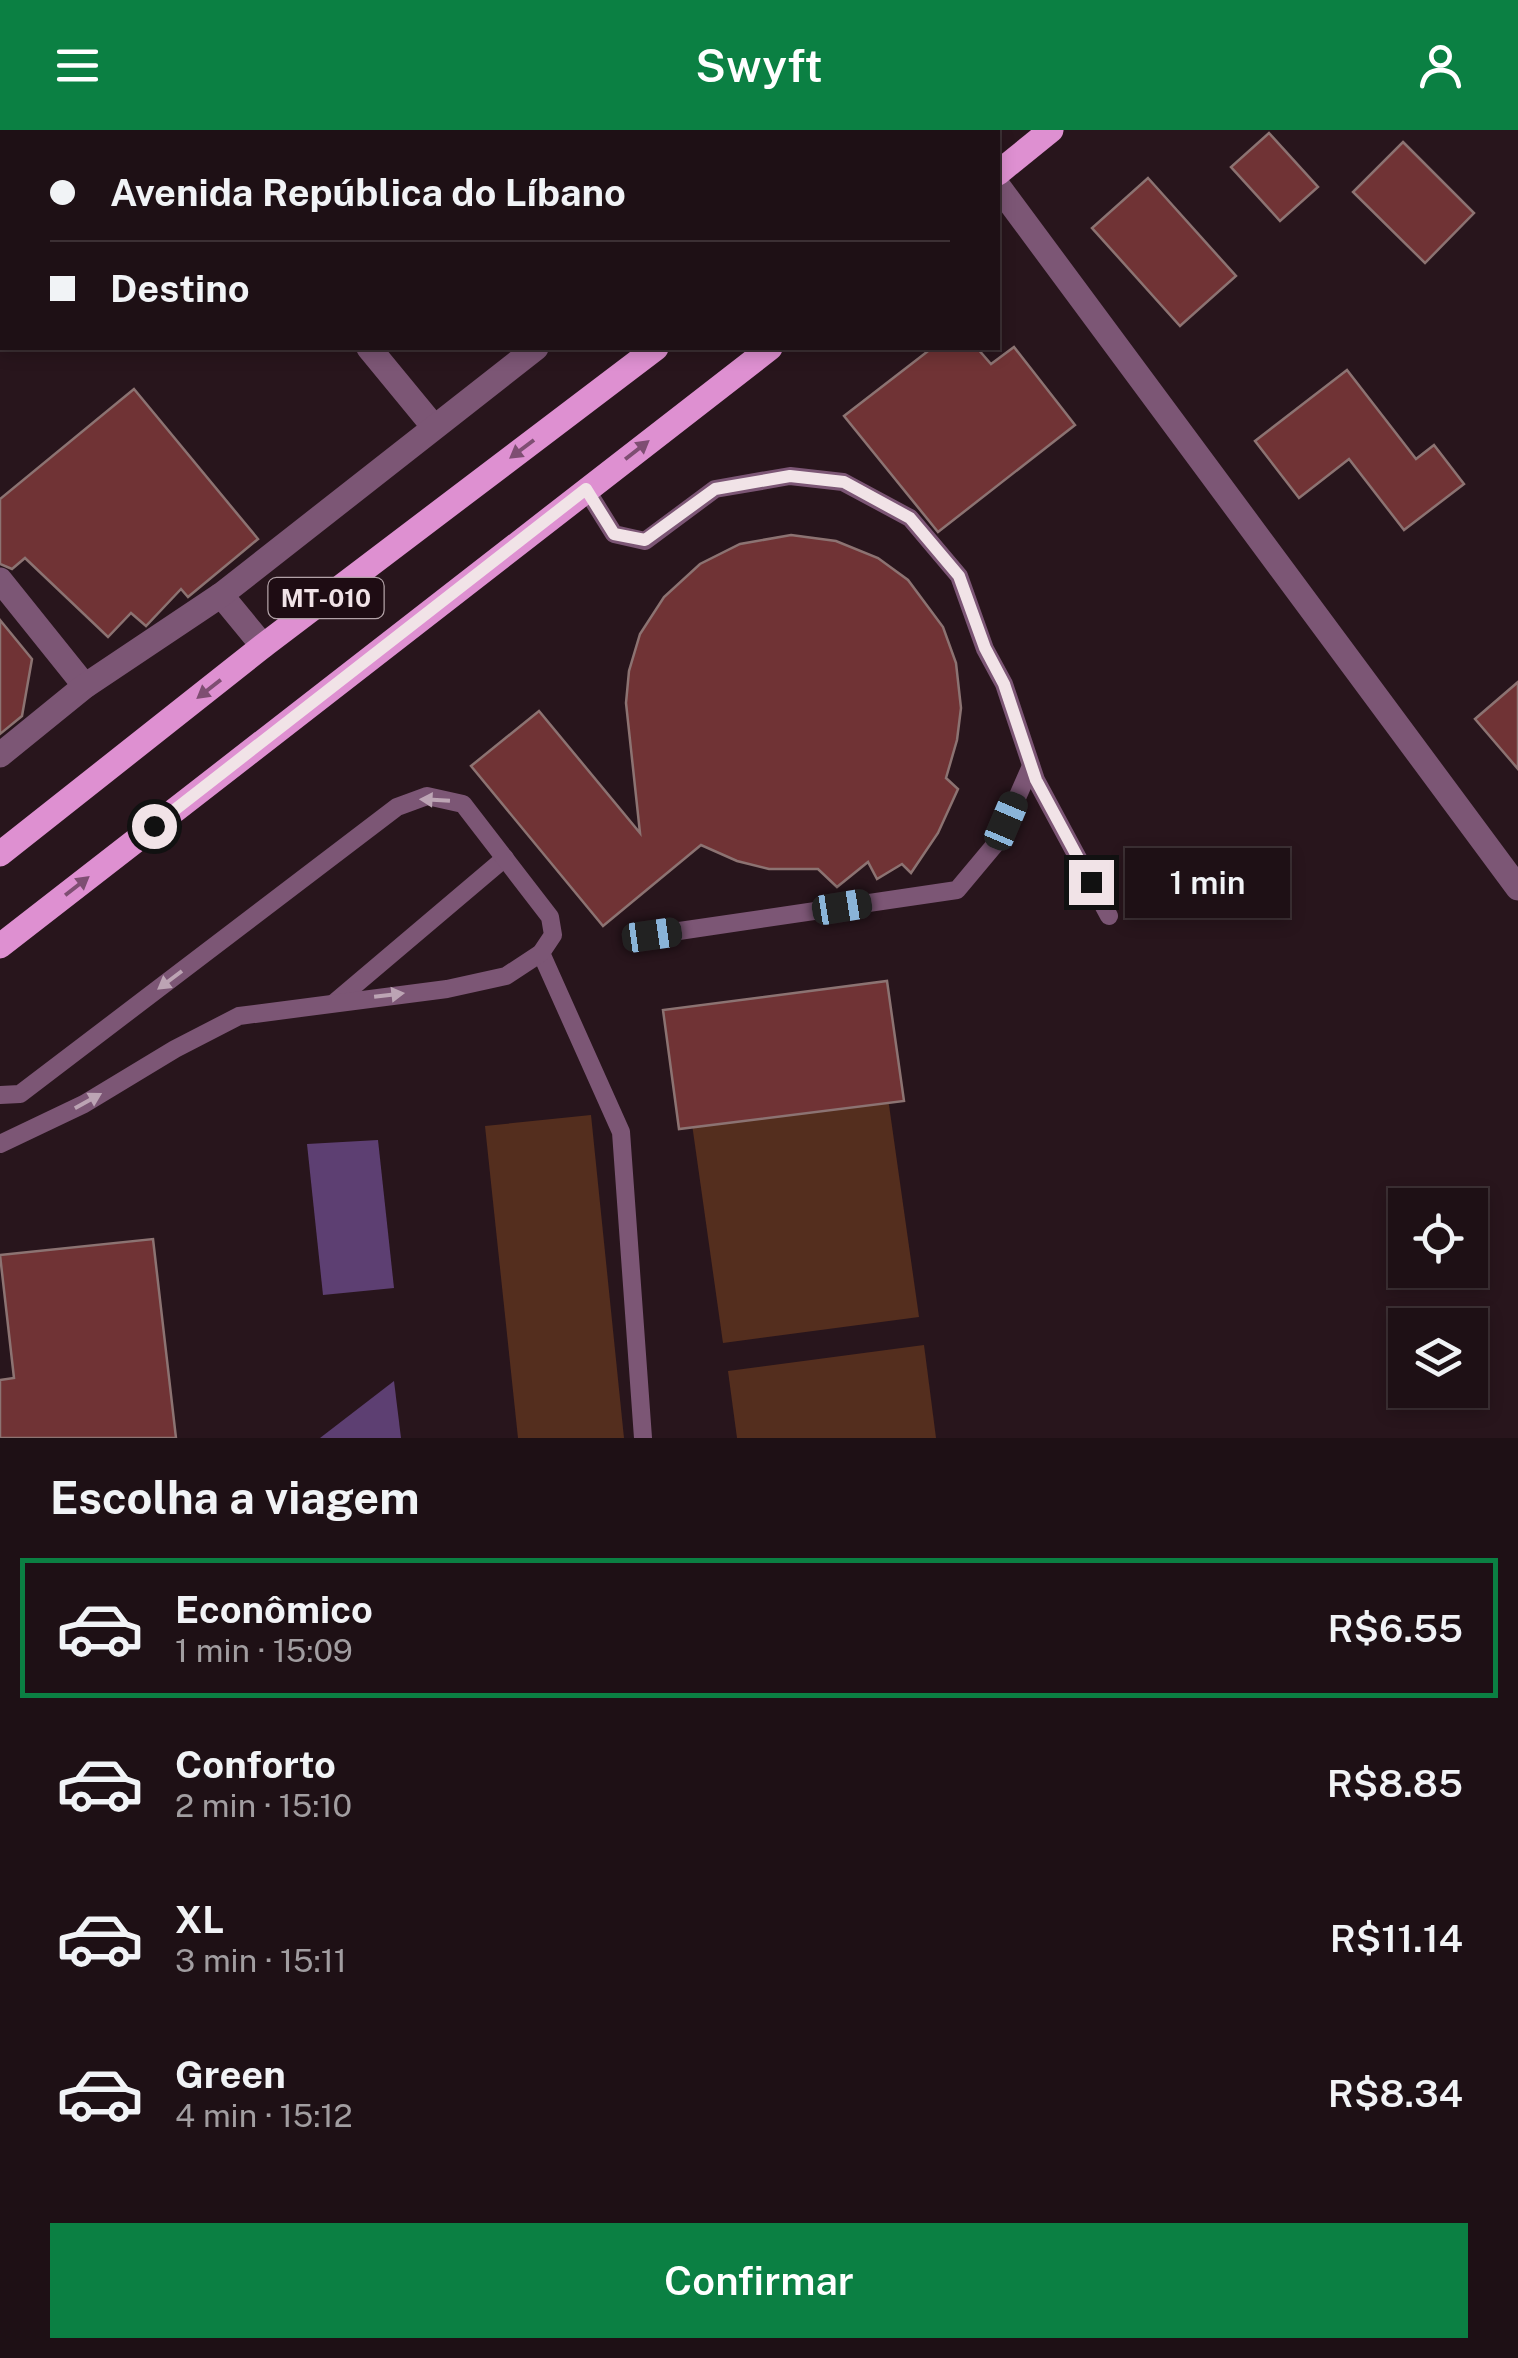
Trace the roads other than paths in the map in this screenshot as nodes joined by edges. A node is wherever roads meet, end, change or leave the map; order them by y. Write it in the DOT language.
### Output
graph roads {
  1 [pos="1051,130"];
  2 [pos="1000,170"];
  3 [pos="1000,189"];
  4 [pos="370,350"];
  5 [pos="533,350"];
  6 [pos="653,350"];
  7 [pos="767,350"];
  8 [pos="434,427"];
  9 [pos="586,489"];
  10 [pos="0,580"];
  11 [pos="222,595"];
  12 [pos="263,646"];
  13 [pos="85,686"];
  14 [pos="0,755"];
  15 [pos="1031,766"];
  16 [pos="0,854"];
  17 [pos="505,858"];
  18 [pos="1518,888"];
  19 [pos="1109,916"];
  20 [pos="652,935"];
  21 [pos="0,946"];
  22 [pos="541,953"];
  23 [pos="334,1002"];
  24 [pos="0,1095"];
  25 [pos="0,1144"];
  26 [pos="643,1438"];
  1 -- 2 [label="main road"];
  3 -- 18 [label="street"];
  4 -- 8 [label="street"];
  5 -- 8 [label="street"];
  6 -- 12 [label="main road, MT-010, one-way"];
  9 -- 7 [label="main road, MT-010, one-way"];
  8 -- 11 [label="street"];
  9 -- 15 [label="lane"];
  21 -- 9 [label="main road, MT-010, one-way"];
  10 -- 13 [label="street"];
  11 -- 12 [label="street"];
  11 -- 13 [label="street"];
  12 -- 16 [label="main road, MT-010, one-way"];
  13 -- 14 [label="street"];
  15 -- 19 [label="lane"];
  15 -- 20 [label="lane"];
  17 -- 22 [label="lane"];
  17 -- 23 [label="lane"];
  17 -- 24 [label="lane, one-way"];
  23 -- 22 [label="lane, one-way"];
  22 -- 26 [label="lane"];
  25 -- 23 [label="lane, one-way"];
}
